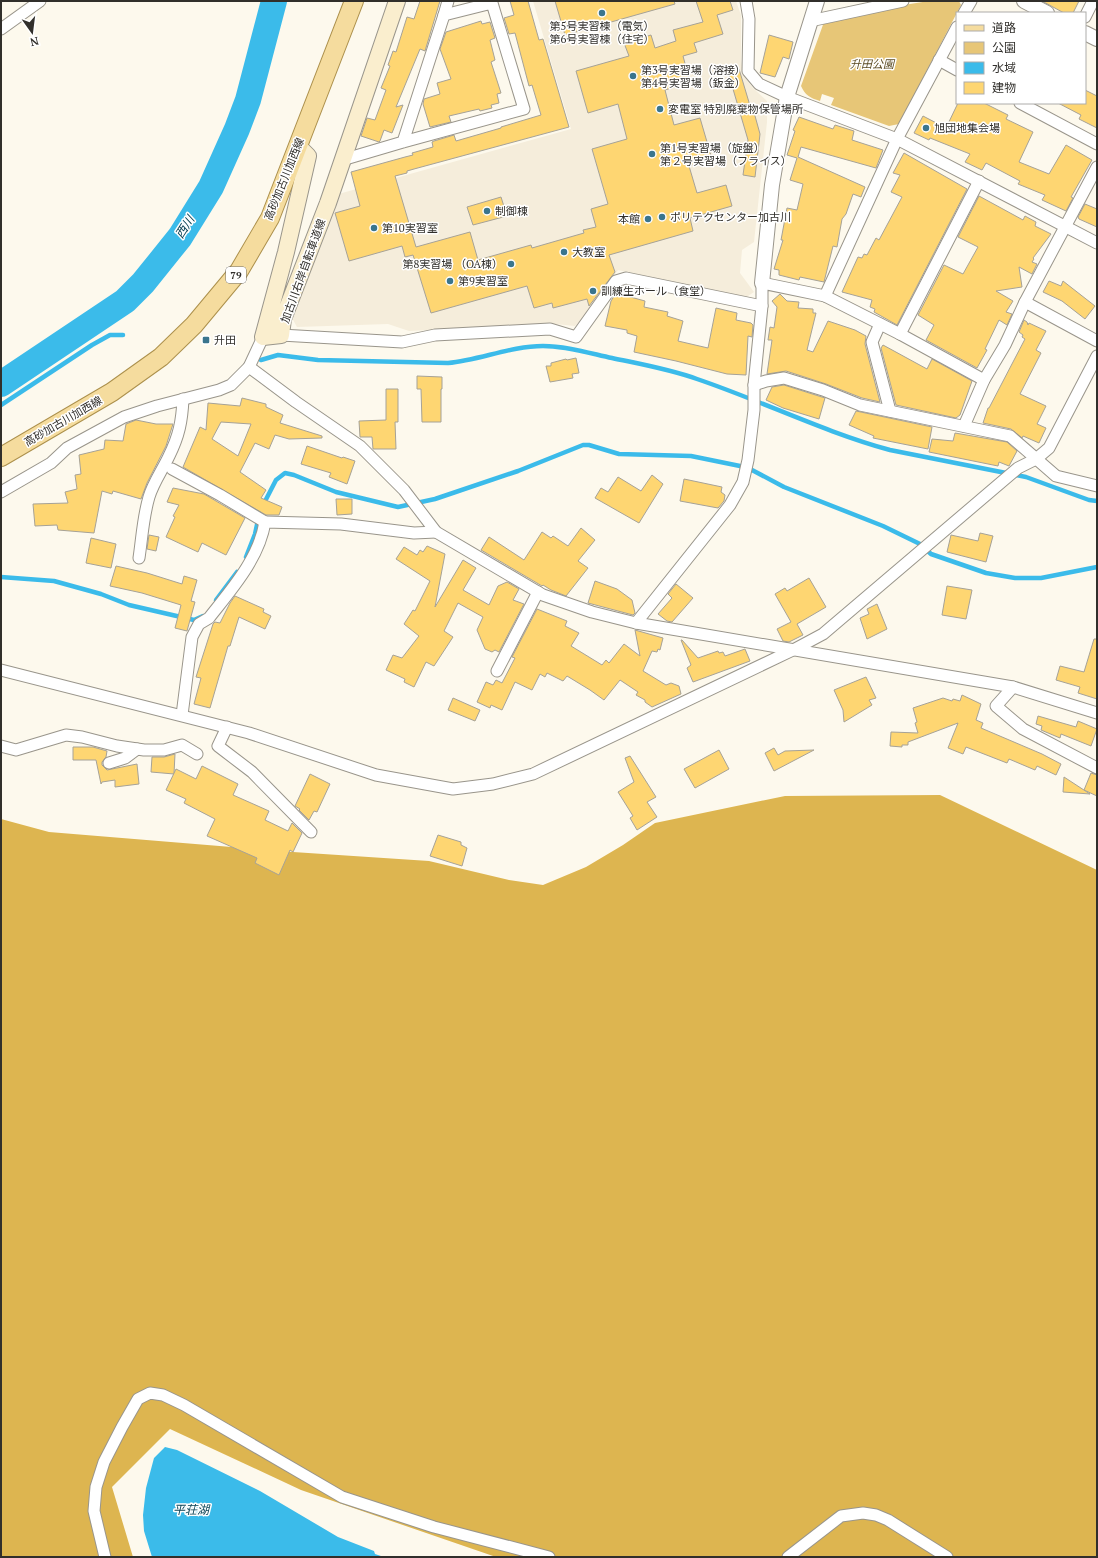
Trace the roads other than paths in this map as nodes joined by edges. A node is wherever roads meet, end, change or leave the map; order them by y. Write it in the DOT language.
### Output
graph roads {
  1 [pos="40,1"];
  2 [pos="354,1"];
  3 [pos="397,1"];
  4 [pos="448,1"];
  5 [pos="746,1"];
  6 [pos="817,1"];
  7 [pos="903,1"];
  8 [pos="971,1"];
  9 [pos="1024,1"];
  10 [pos="1093,1"];
  11 [pos="965,12"];
  12 [pos="1045,12"];
  13 [pos="444,15"];
  14 [pos="1086,15"];
  15 [pos="810,21"];
  16 [pos="1,28"];
  17 [pos="956,28"];
  18 [pos="1086,34"];
  19 [pos="1097,39"];
  20 [pos="939,60"];
  21 [pos="956,69"];
  22 [pos="787,97"];
  23 [pos="1022,104"];
  24 [pos="897,139"];
  25 [pos="403,142"];
  26 [pos="1097,144"];
  27 [pos="298,146"];
  28 [pos="342,160"];
  29 [pos="1097,167"];
  30 [pos="979,181"];
  31 [pos="1066,226"];
  32 [pos="1097,243"];
  33 [pos="762,283"];
  34 [pos="825,296"];
  35 [pos="1025,302"];
  36 [pos="762,306"];
  37 [pos="880,324"];
  38 [pos="900,334"];
  39 [pos="282,335"];
  40 [pos="263,337"];
  41 [pos="1097,341"];
  42 [pos="1097,356"];
  43 [pos="249,367"];
  44 [pos="984,380"];
  45 [pos="754,385"];
  46 [pos="183,399"];
  47 [pos="890,411"];
  48 [pos="964,426"];
  49 [pos="1,457"];
  50 [pos="1036,459"];
  51 [pos="172,469"];
  52 [pos="1097,486"];
  53 [pos="1,492"];
  54 [pos="265,522"];
  55 [pos="436,532"];
  56 [pos="139,558"];
  57 [pos="538,592"];
  58 [pos="636,623"];
  59 [pos="795,650"];
  60 [pos="1,670"];
  61 [pos="497,670"];
  62 [pos="1013,687"];
  63 [pos="1097,714"];
  64 [pos="182,715"];
  65 [pos="227,727"];
  66 [pos="1,746"];
  67 [pos="137,749"];
  68 [pos="197,754"];
  69 [pos="109,763"];
  70 [pos="1097,768"];
  71 [pos="311,832"];
  72 [pos="105,1557"];
  73 [pos="549,1557"];
  74 [pos="788,1557"];
  75 [pos="947,1557"];
  1 -- 16 [label="street"];
  2 -- 27 [label="main road, 高砂加古川加西線 / 79"];
  3 -- 28 [label="main road, 加古川右岸自転車道線"];
  4 -- 13 [label="street"];
  5 -- 22 [label="street"];
  6 -- 15 [label="street"];
  7 -- 15 [label="street"];
  8 -- 11 [label="street"];
  9 -- 12 [label="street"];
  10 -- 14 [label="street"];
  13 -- 25 [label="street"];
  13 -- 25 [label="street"];
  15 -- 22 [label="street"];
  17 -- 20 [label="street"];
  18 -- 19 [label="street"];
  20 -- 21 [label="street"];
  20 -- 24 [label="street"];
  22 -- 24 [label="street"];
  22 -- 33 [label="street"];
  23 -- 26 [label="street"];
  24 -- 30 [label="street"];
  24 -- 34 [label="street"];
  25 -- 28 [label="street"];
  27 -- 40 [label="main road, 加古川右岸自転車道線"];
  27 -- 49 [label="main road, 高砂加古川加西線 / 79"];
  28 -- 39 [label="main road, 加古川右岸自転車道線"];
  29 -- 31 [label="street"];
  30 -- 31 [label="street"];
  30 -- 38 [label="street"];
  31 -- 32 [label="street"];
  31 -- 35 [label="street"];
  33 -- 34 [label="street"];
  33 -- 36 [label="street"];
  34 -- 37 [label="street"];
  35 -- 41 [label="street"];
  35 -- 44 [label="street"];
  36 -- 39 [label="street"];
  36 -- 45 [label="street"];
  37 -- 38 [label="street"];
  37 -- 47 [label="street"];
  38 -- 44 [label="street"];
  39 -- 40 [label="main road, 加古川右岸自転車道線"];
  40 -- 43 [label="street"];
  42 -- 50 [label="street"];
  43 -- 46 [label="street"];
  43 -- 55 [label="street"];
  44 -- 48 [label="street"];
  45 -- 47 [label="street"];
  45 -- 58 [label="street"];
  46 -- 53 [label="street"];
  46 -- 56 [label="street"];
  47 -- 48 [label="street"];
  48 -- 50 [label="street"];
  50 -- 52 [label="street"];
  50 -- 59 [label="street"];
  51 -- 54 [label="street"];
  54 -- 55 [label="street"];
  54 -- 64 [label="street"];
  55 -- 57 [label="street"];
  57 -- 58 [label="street"];
  57 -- 61 [label="street"];
  58 -- 59 [label="street"];
  59 -- 62 [label="street"];
  59 -- 65 [label="street"];
  60 -- 64 [label="street"];
  62 -- 63 [label="street"];
  62 -- 70 [label="street"];
  64 -- 65 [label="street"];
  65 -- 71 [label="street"];
  66 -- 67 [label="street"];
  67 -- 68 [label="street"];
  67 -- 69 [label="street"];
  72 -- 73 [label="street"];
  74 -- 75 [label="street"];
}
